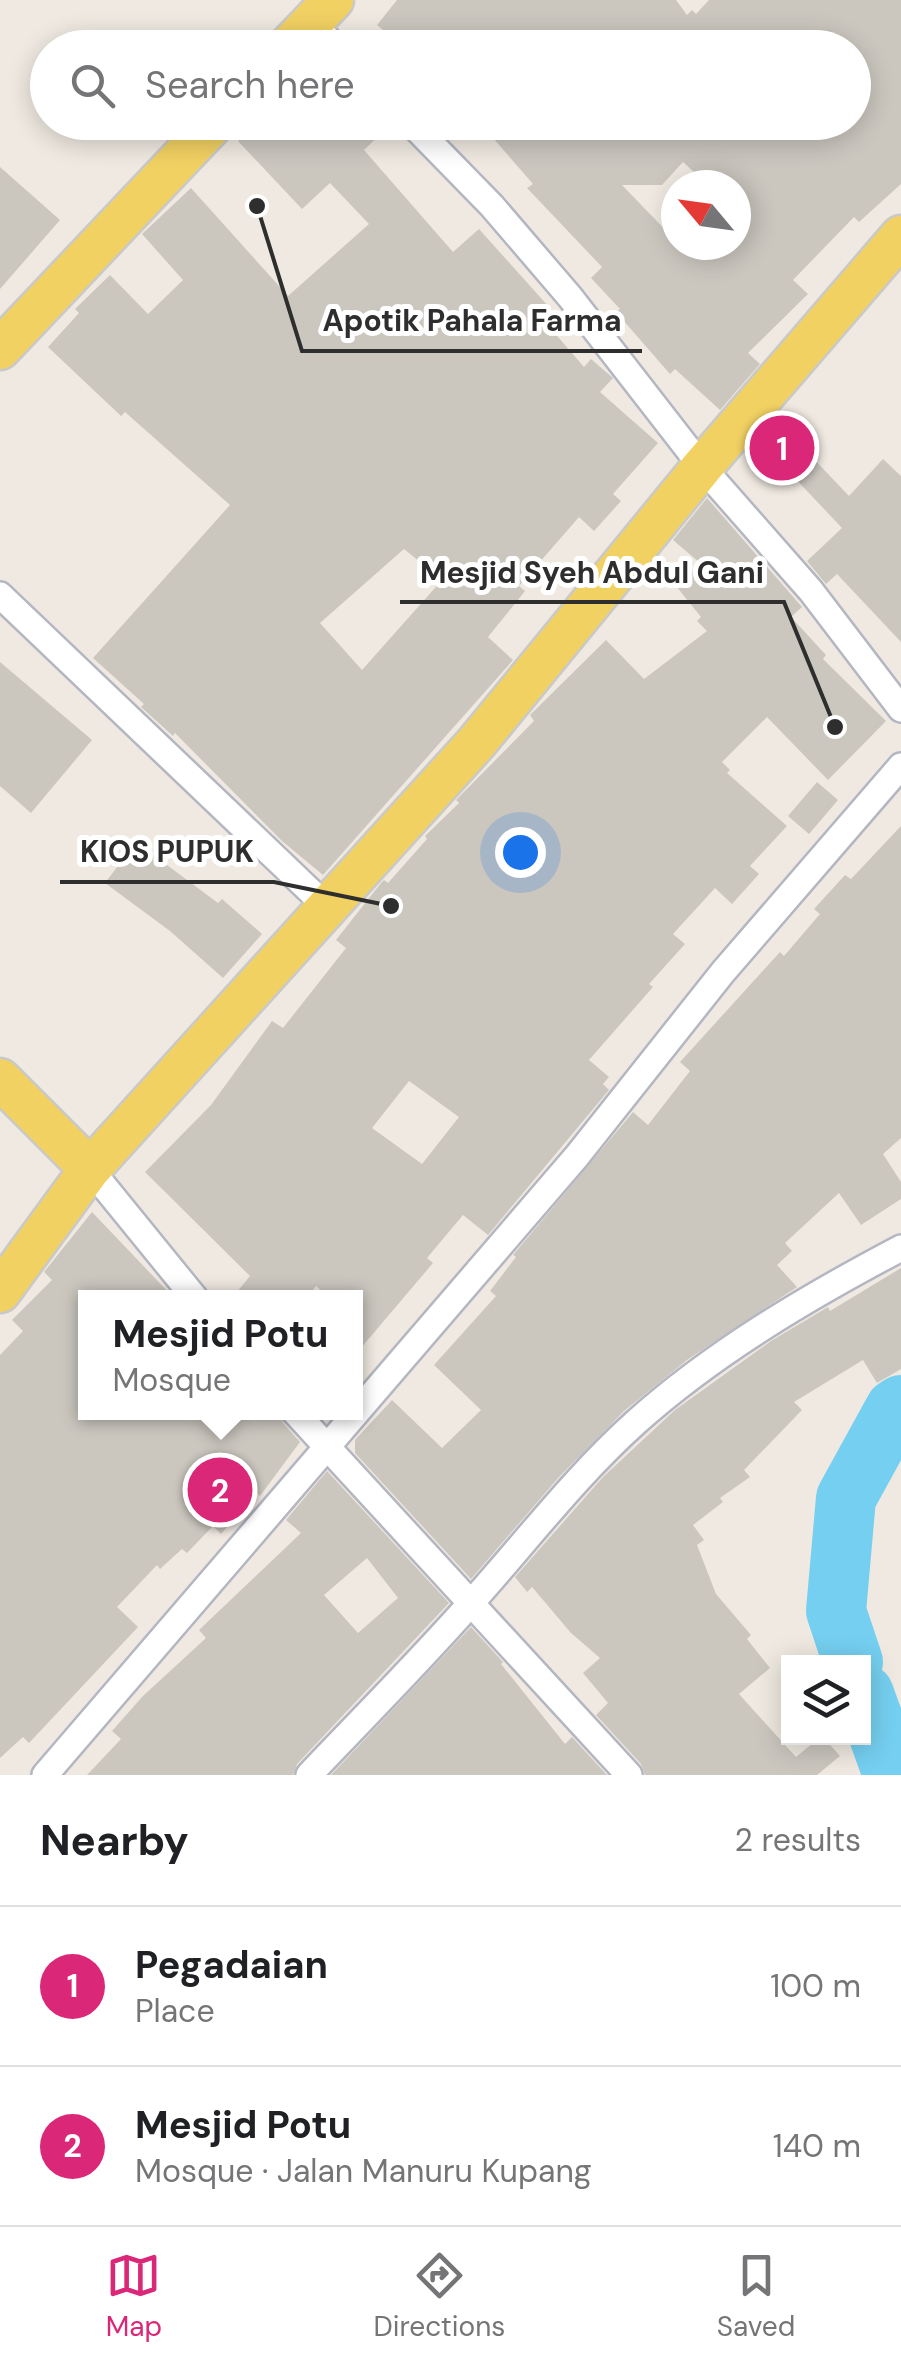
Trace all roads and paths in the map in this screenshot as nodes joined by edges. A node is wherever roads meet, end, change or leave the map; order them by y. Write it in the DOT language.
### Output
graph roads {
  1 [pos="198,140"];
  2 [pos="428,140"];
  3 [pos="901,236"];
  4 [pos="0,348"];
  5 [pos="702,467"];
  6 [pos="0,595"];
  7 [pos="901,709"];
  8 [pos="901,766"];
  9 [pos="328,908"];
  10 [pos="0,1079"];
  11 [pos="90,1169"];
  12 [pos="901,1248"];
  13 [pos="188,1290"];
  14 [pos="0,1292"];
  15 [pos="363,1404"];
  16 [pos="303,1420"];
  17 [pos="349,1420"];
  18 [pos="327,1446"];
  19 [pos="470,1605"];
  20 [pos="45,1775"];
  21 [pos="309,1775"];
  22 [pos="629,1775"];
  1 -- 4 [label="main road"];
  2 -- 5 [label="street"];
  3 -- 5 [label="main road"];
  5 -- 7 [label="street"];
  5 -- 9 [label="main road"];
  6 -- 9 [label="street"];
  8 -- 15 [label="street"];
  9 -- 11 [label="main road"];
  10 -- 11 [label="main road"];
  11 -- 13 [label="street"];
  11 -- 14 [label="main road"];
  12 -- 19 [label="street"];
  16 -- 18 [label="street"];
  17 -- 18 [label="street"];
  18 -- 19 [label="street"];
  18 -- 20 [label="street"];
  19 -- 21 [label="street"];
  19 -- 22 [label="street"];
}
